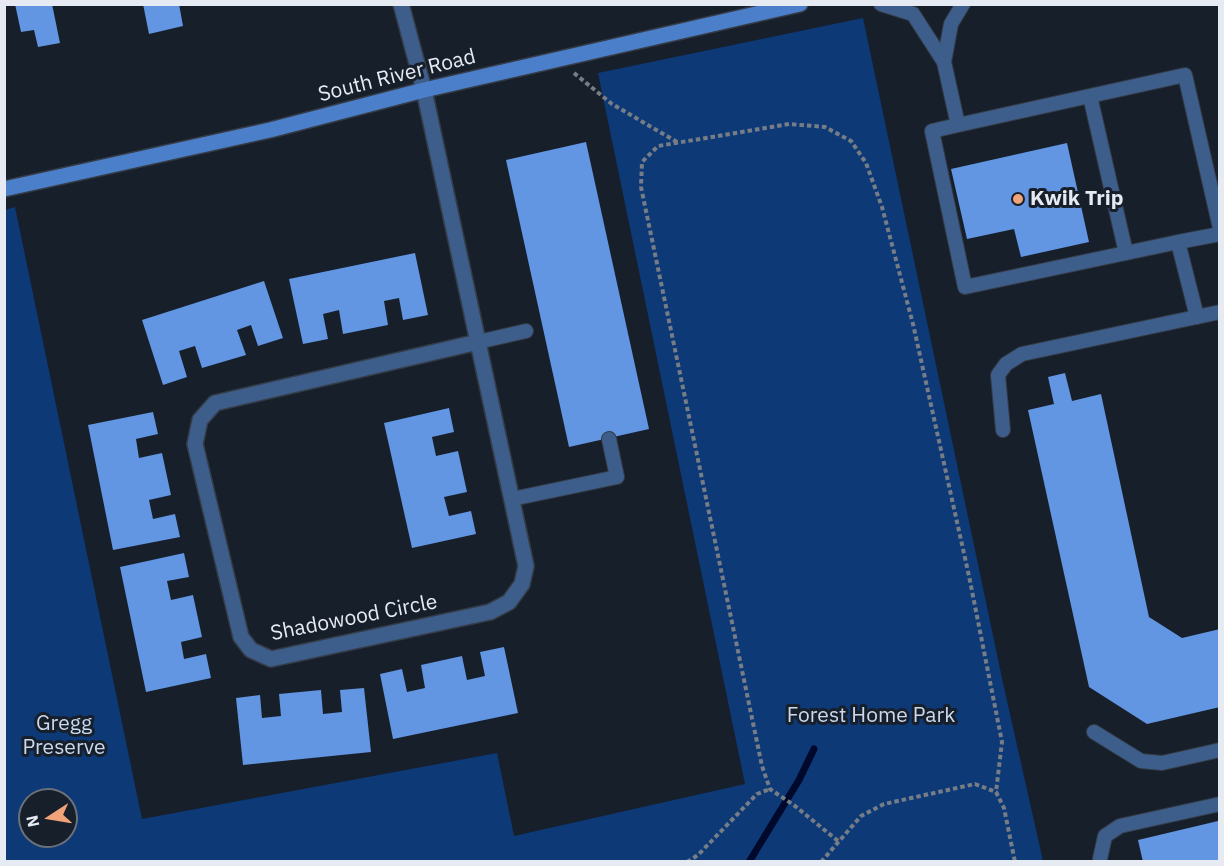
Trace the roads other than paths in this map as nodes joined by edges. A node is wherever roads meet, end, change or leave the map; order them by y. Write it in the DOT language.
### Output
graph roads {
  1 [pos="401,4"];
  2 [pos="800,4"];
  3 [pos="881,4"];
  4 [pos="963,4"];
  5 [pos="944,62"];
  6 [pos="424,90"];
  7 [pos="1090,96"];
  8 [pos="958,124"];
  9 [pos="4,189"];
  10 [pos="1220,228"];
  11 [pos="1220,234"];
  12 [pos="1178,242"];
  13 [pos="1126,253"];
  14 [pos="1220,312"];
  15 [pos="1197,317"];
  16 [pos="526,331"];
  17 [pos="478,342"];
  18 [pos="1003,430"];
  19 [pos="609,439"];
  20 [pos="512,499"];
  21 [pos="1094,732"];
  22 [pos="1220,750"];
  23 [pos="1220,804"];
  24 [pos="1100,859"];
  1 -- 6 [label="street, Shadowood Circle"];
  2 -- 6 [label="street, South River Road"];
  3 -- 5 [label="lane"];
  4 -- 5 [label="lane"];
  5 -- 8 [label="lane"];
  6 -- 9 [label="street, South River Road"];
  6 -- 17 [label="street, Shadowood Circle"];
  7 -- 8 [label="lane"];
  7 -- 10 [label="lane"];
  7 -- 13 [label="lane"];
  8 -- 13 [label="lane"];
  11 -- 12 [label="lane"];
  12 -- 13 [label="lane"];
  12 -- 15 [label="lane"];
  14 -- 15 [label="lane"];
  15 -- 18 [label="lane"];
  16 -- 17 [label="lane"];
  17 -- 20 [label="street, Shadowood Circle"];
  17 -- 20 [label="street, Shadowood Circle"];
  19 -- 20 [label="lane"];
  21 -- 22 [label="lane"];
  23 -- 24 [label="lane"];
}
